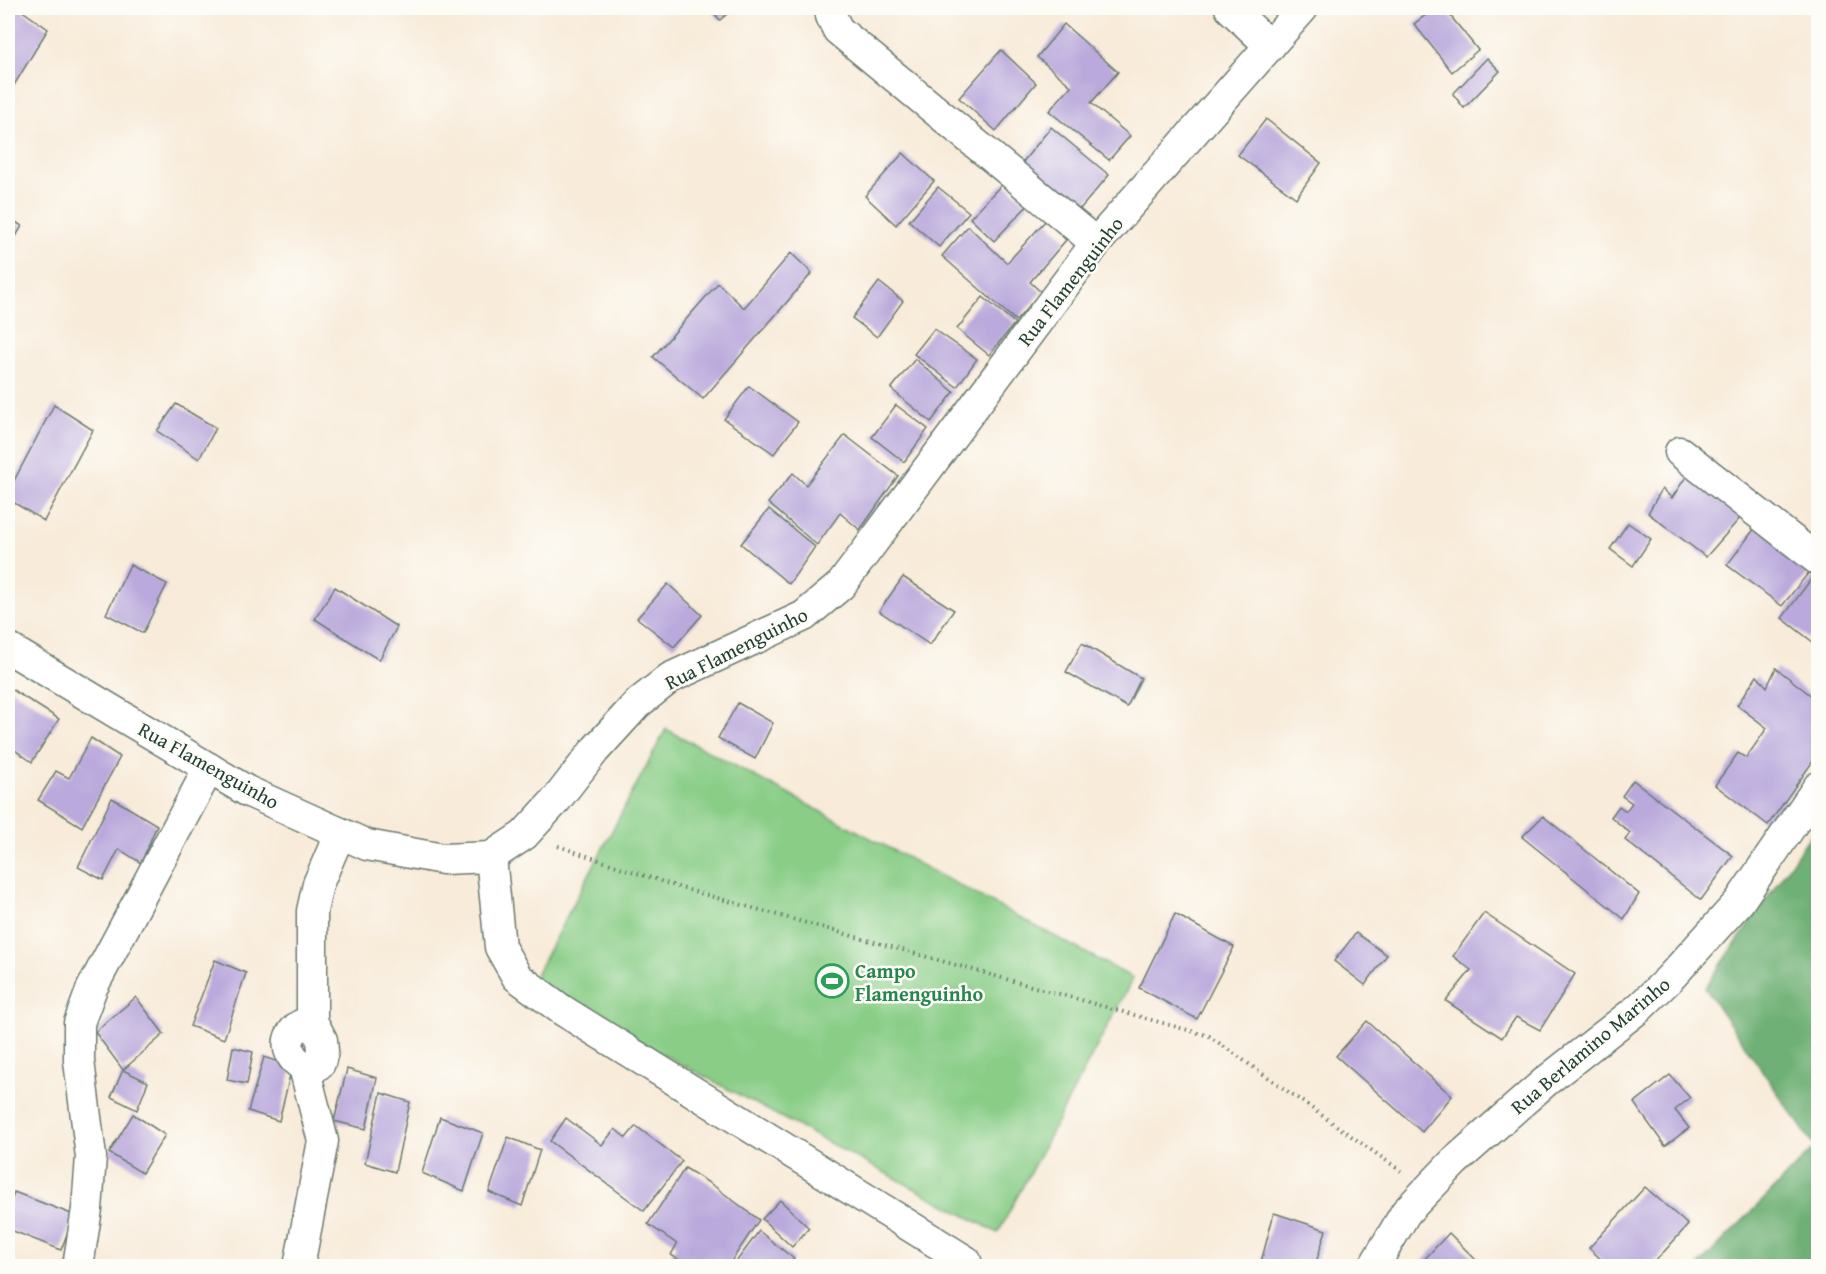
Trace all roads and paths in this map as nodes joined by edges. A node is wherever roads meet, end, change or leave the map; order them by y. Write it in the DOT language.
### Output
graph roads {
  1 [pos="832,8"];
  2 [pos="1230,8"];
  3 [pos="1303,8"];
  4 [pos="1270,46"];
  5 [pos="1096,243"];
  6 [pos="1680,452"];
  7 [pos="1818,560"];
  8 [pos="8,648"];
  9 [pos="209,768"];
  10 [pos="1818,787"];
  11 [pos="340,833"];
  12 [pos="524,835"];
  13 [pos="491,857"];
  14 [pos="1426,1189"];
  15 [pos="966,1261"];
  16 [pos="78,1266"];
  17 [pos="299,1266"];
  18 [pos="1374,1266"];
  1 -- 5 [label="street"];
  2 -- 4 [label="street"];
  3 -- 4 [label="street, Rua Flamenguinho"];
  4 -- 5 [label="street, Rua Flamenguinho"];
  5 -- 12 [label="street, Rua Flamenguinho"];
  6 -- 7 [label="street"];
  8 -- 9 [label="street, Rua Flamenguinho"];
  9 -- 11 [label="street, Rua Flamenguinho"];
  9 -- 16 [label="street"];
  10 -- 14 [label="street, Rua Berlamino Marinho"];
  11 -- 13 [label="street, Rua Flamenguinho"];
  11 -- 17 [label="street"];
  12 -- 13 [label="street, Rua Flamenguinho"];
  12 -- 14 [label="path"];
  13 -- 15 [label="street"];
  14 -- 18 [label="street, Rua Berlamino Marinho"];
}
